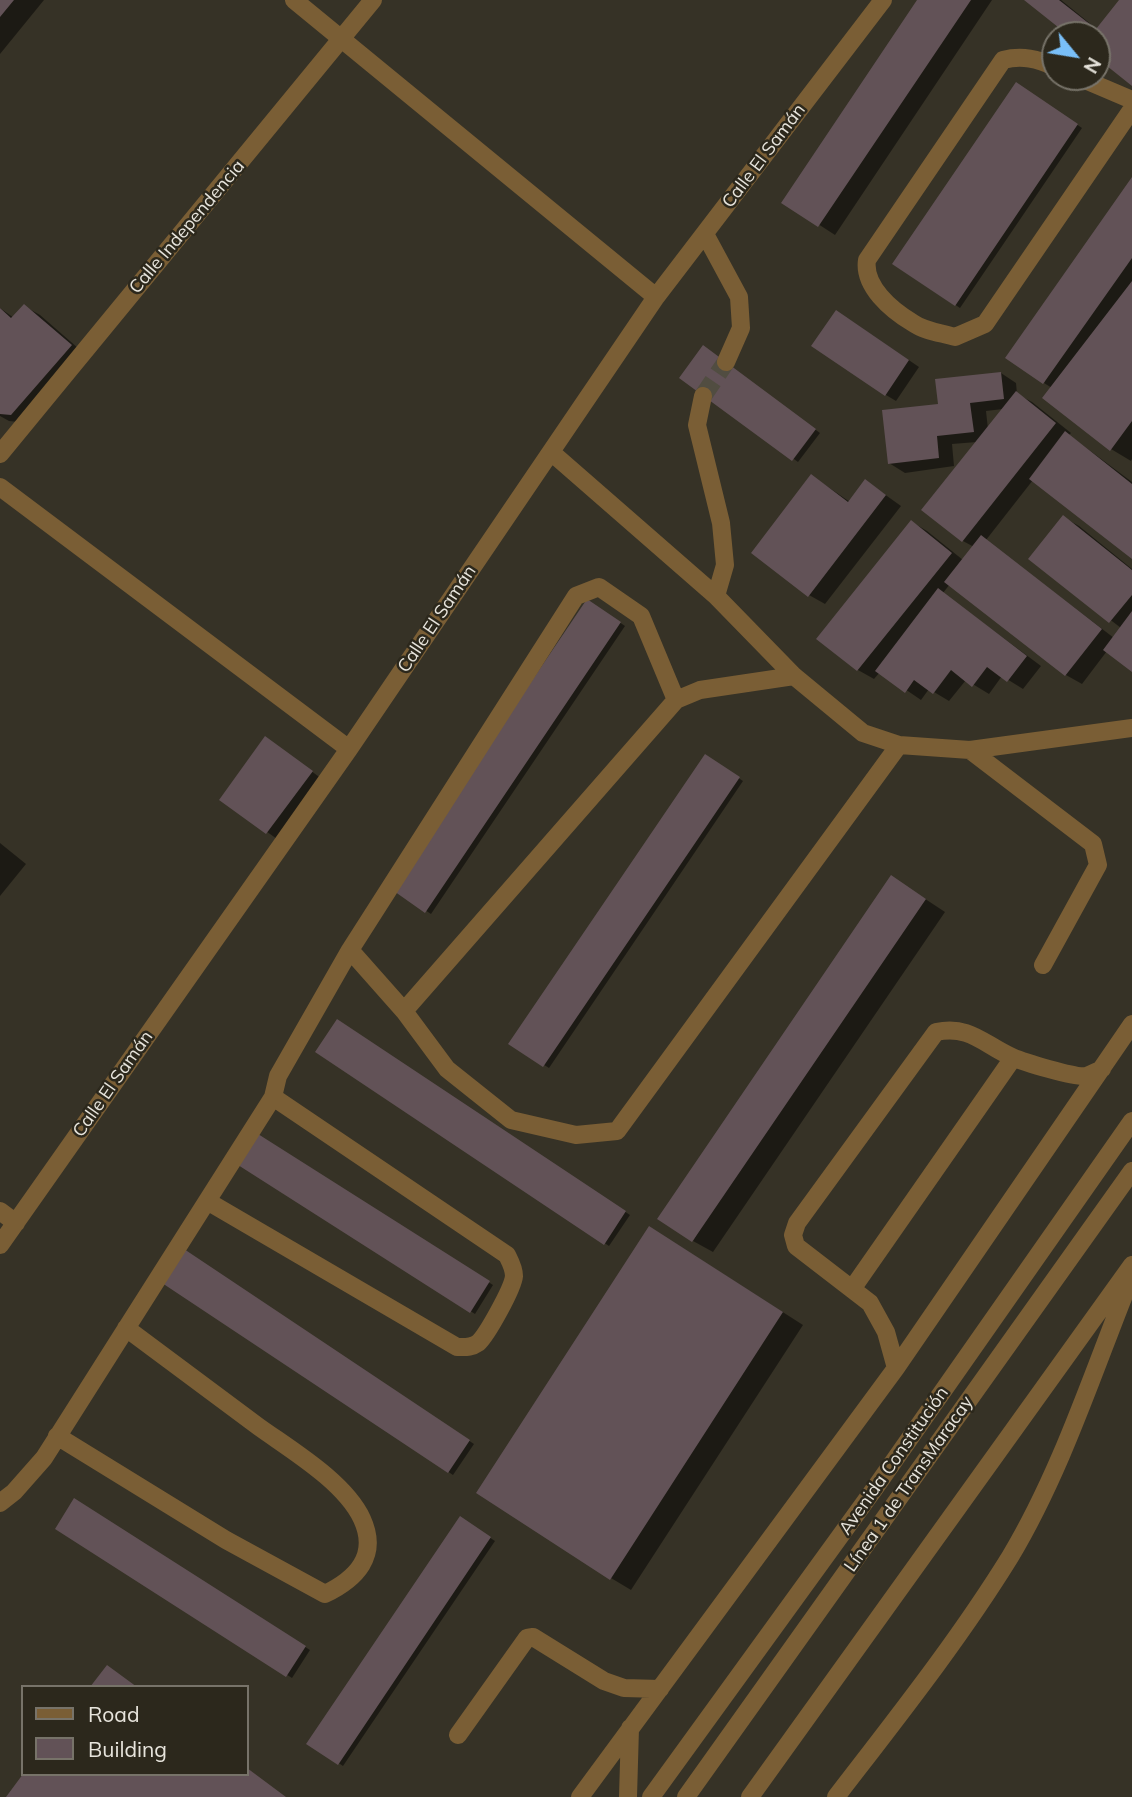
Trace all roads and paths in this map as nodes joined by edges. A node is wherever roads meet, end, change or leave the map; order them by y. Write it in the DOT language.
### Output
graph roads {
  1 [pos="294,0"];
  2 [pos="373,0"];
  3 [pos="883,0"];
  4 [pos="342,39"];
  5 [pos="1041,60"];
  6 [pos="1111,91"];
  7 [pos="1132,100"];
  8 [pos="1132,109"];
  9 [pos="705,234"];
  10 [pos="656,297"];
  11 [pos="726,362"];
  12 [pos="703,396"];
  13 [pos="551,452"];
  14 [pos="0,454"];
  15 [pos="0,487"];
  16 [pos="716,596"];
  17 [pos="793,676"];
  18 [pos="676,700"];
  19 [pos="1132,728"];
  20 [pos="899,745"];
  21 [pos="349,749"];
  22 [pos="970,750"];
  23 [pos="350,950"];
  24 [pos="1043,965"];
  25 [pos="404,1011"];
  26 [pos="1132,1024"];
  27 [pos="1013,1058"];
  28 [pos="1102,1069"];
  29 [pos="273,1097"];
  30 [pos="1132,1121"];
  31 [pos="1132,1171"];
  32 [pos="207,1201"];
  33 [pos="0,1211"];
  34 [pos="16,1223"];
  35 [pos="0,1245"];
  36 [pos="1132,1265"];
  37 [pos="1132,1276"];
  38 [pos="852,1289"];
  39 [pos="126,1328"];
  40 [pos="896,1368"];
  41 [pos="57,1436"];
  42 [pos="0,1503"];
  43 [pos="660,1689"];
  44 [pos="630,1728"];
  45 [pos="458,1735"];
  46 [pos="580,1797"];
  47 [pos="628,1797"];
  48 [pos="651,1797"];
  49 [pos="686,1797"];
  50 [pos="750,1797"];
  51 [pos="836,1797"];
  1 -- 4 [label="street"];
  2 -- 4 [label="street, Calle Independencia"];
  3 -- 9 [label="street, Calle El Samán"];
  4 -- 10 [label="street"];
  4 -- 14 [label="street, Calle Independencia"];
  5 -- 8 [label="street"];
  6 -- 7 [label="street"];
  9 -- 10 [label="street, Calle El Samán"];
  9 -- 11 [label="street"];
  10 -- 13 [label="street, Calle El Samán"];
  12 -- 16 [label="street"];
  13 -- 16 [label="street"];
  13 -- 21 [label="street, Calle El Samán"];
  15 -- 21 [label="street"];
  16 -- 17 [label="street"];
  17 -- 18 [label="street"];
  17 -- 20 [label="street"];
  18 -- 23 [label="street"];
  18 -- 25 [label="street"];
  19 -- 22 [label="street"];
  20 -- 22 [label="street"];
  20 -- 25 [label="street"];
  21 -- 34 [label="street, Calle El Samán"];
  22 -- 24 [label="street"];
  23 -- 25 [label="street"];
  23 -- 29 [label="street"];
  26 -- 28 [label="street"];
  27 -- 28 [label="street"];
  27 -- 38 [label="street"];
  27 -- 38 [label="street"];
  28 -- 40 [label="street"];
  29 -- 32 [label="street"];
  29 -- 32 [label="street"];
  30 -- 48 [label="street, Avenida Constitución"];
  31 -- 49 [label="street, Línea 1 de TransMaracay"];
  32 -- 39 [label="street"];
  33 -- 34 [label="street"];
  34 -- 35 [label="street, Calle El Samán"];
  36 -- 50 [label="street"];
  37 -- 51 [label="street"];
  38 -- 40 [label="street"];
  39 -- 41 [label="street"];
  39 -- 41 [label="street"];
  40 -- 43 [label="street"];
  41 -- 42 [label="street"];
  43 -- 44 [label="street"];
  43 -- 45 [label="street"];
  44 -- 46 [label="street"];
  44 -- 47 [label="street"];
}
